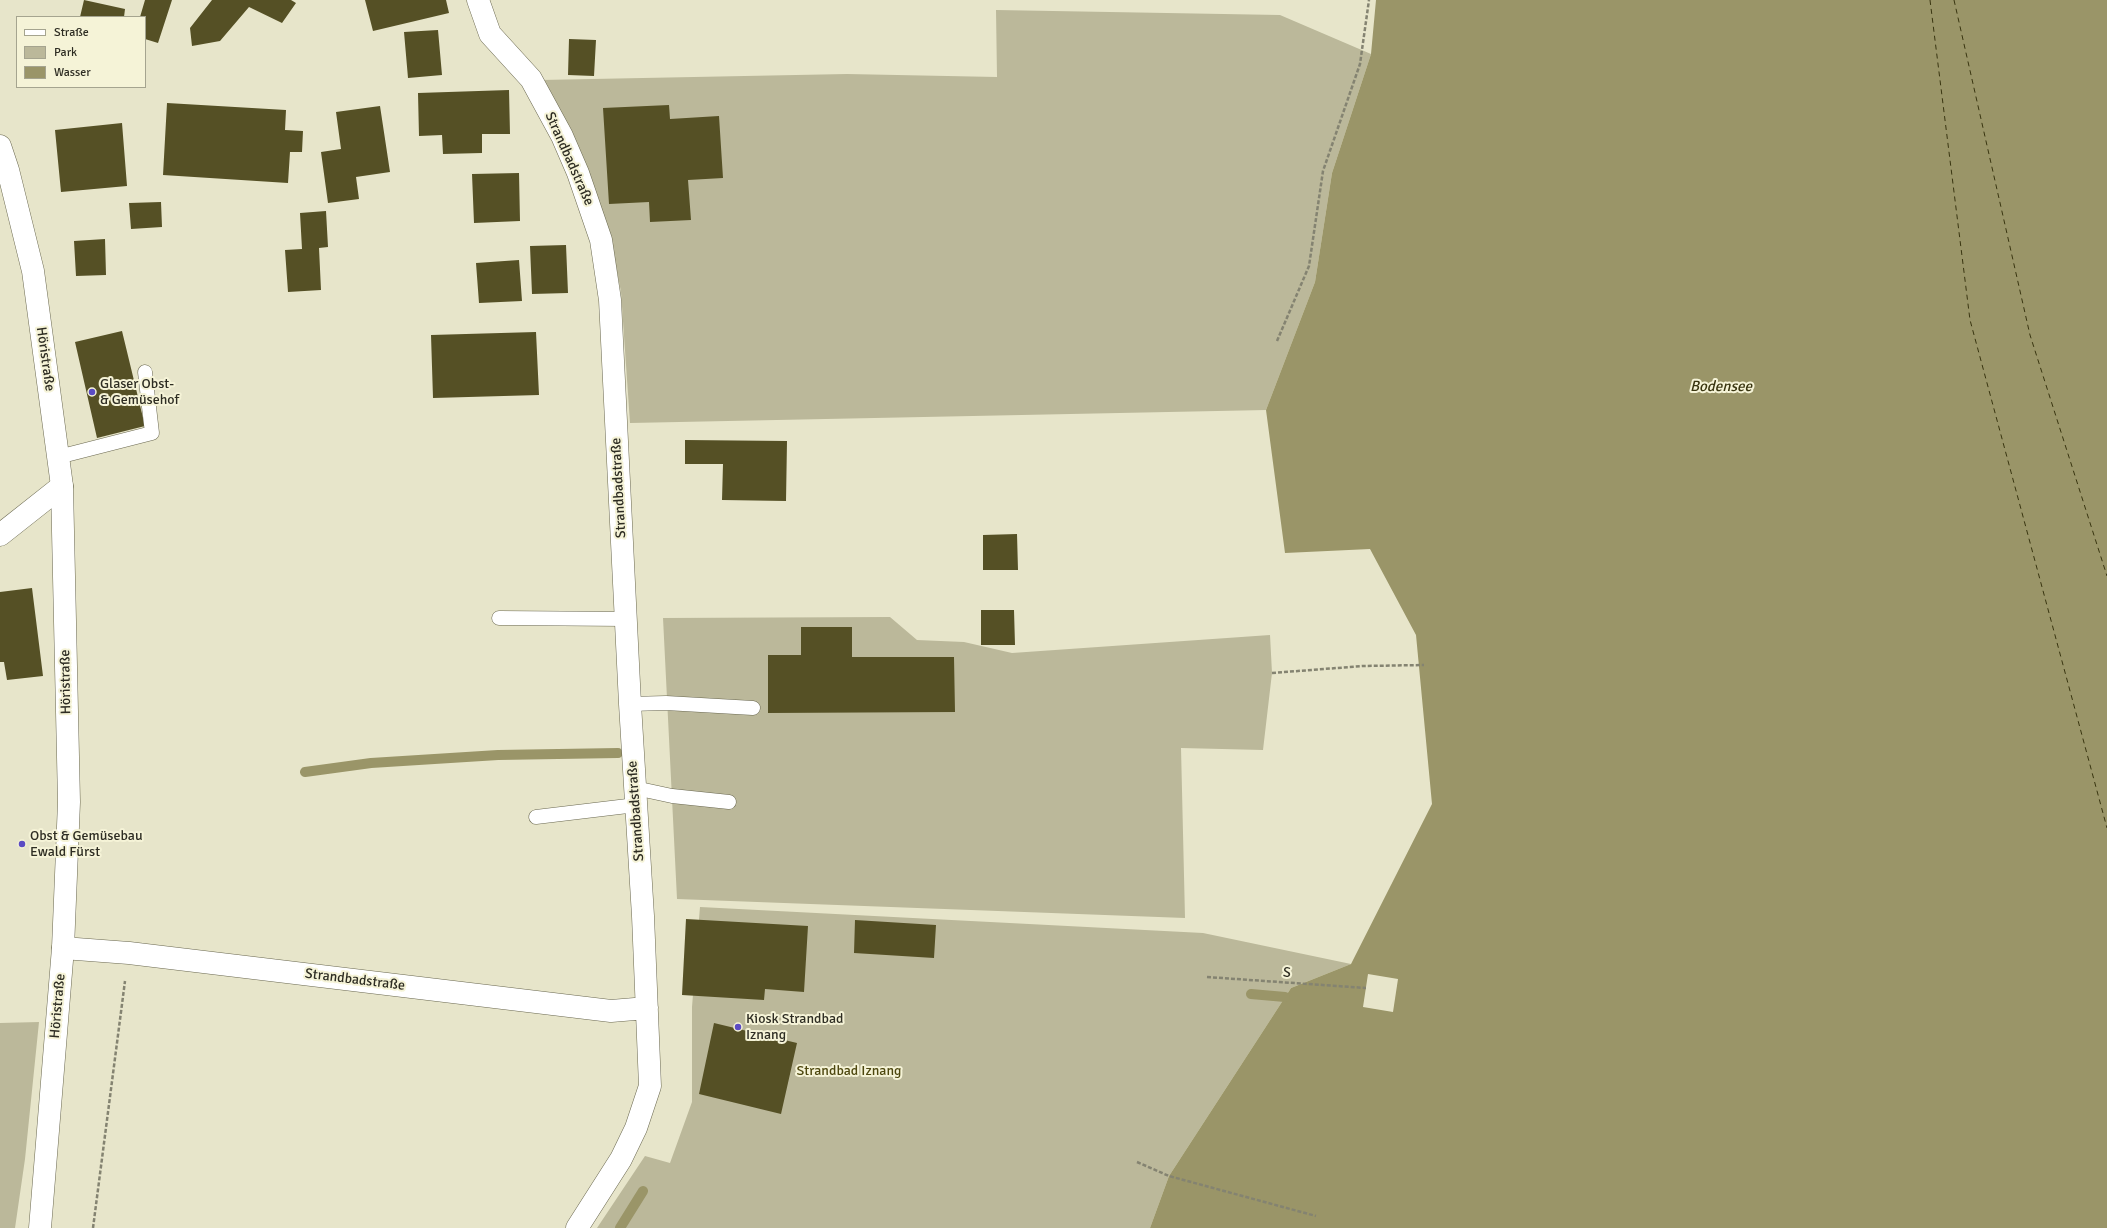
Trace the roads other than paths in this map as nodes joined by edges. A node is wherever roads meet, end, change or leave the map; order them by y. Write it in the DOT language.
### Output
graph roads {
  1 [pos="478,0"];
  2 [pos="0,146"];
  3 [pos="145,372"];
  4 [pos="58,457"];
  5 [pos="62,486"];
  6 [pos="0,535"];
  7 [pos="499,618"];
  8 [pos="626,619"];
  9 [pos="630,704"];
  10 [pos="753,708"];
  11 [pos="635,797"];
  12 [pos="730,802"];
  13 [pos="536,817"];
  14 [pos="63,948"];
  15 [pos="647,1008"];
  16 [pos="40,1225"];
  17 [pos="577,1228"];
  1 -- 8 [label="street, Strandbadstraße"];
  2 -- 4 [label="street, Höristraße"];
  3 -- 4 [label="lane"];
  4 -- 5 [label="street, Höristraße"];
  5 -- 6 [label="street"];
  5 -- 14 [label="street, Höristraße"];
  7 -- 8 [label="lane"];
  8 -- 9 [label="street, Strandbadstraße"];
  9 -- 10 [label="lane"];
  9 -- 11 [label="street, Strandbadstraße"];
  11 -- 12 [label="lane"];
  11 -- 13 [label="lane"];
  11 -- 15 [label="street, Strandbadstraße"];
  14 -- 15 [label="street, Strandbadstraße"];
  14 -- 16 [label="street, Höristraße"];
  15 -- 17 [label="street, Strandbadstraße"];
}
